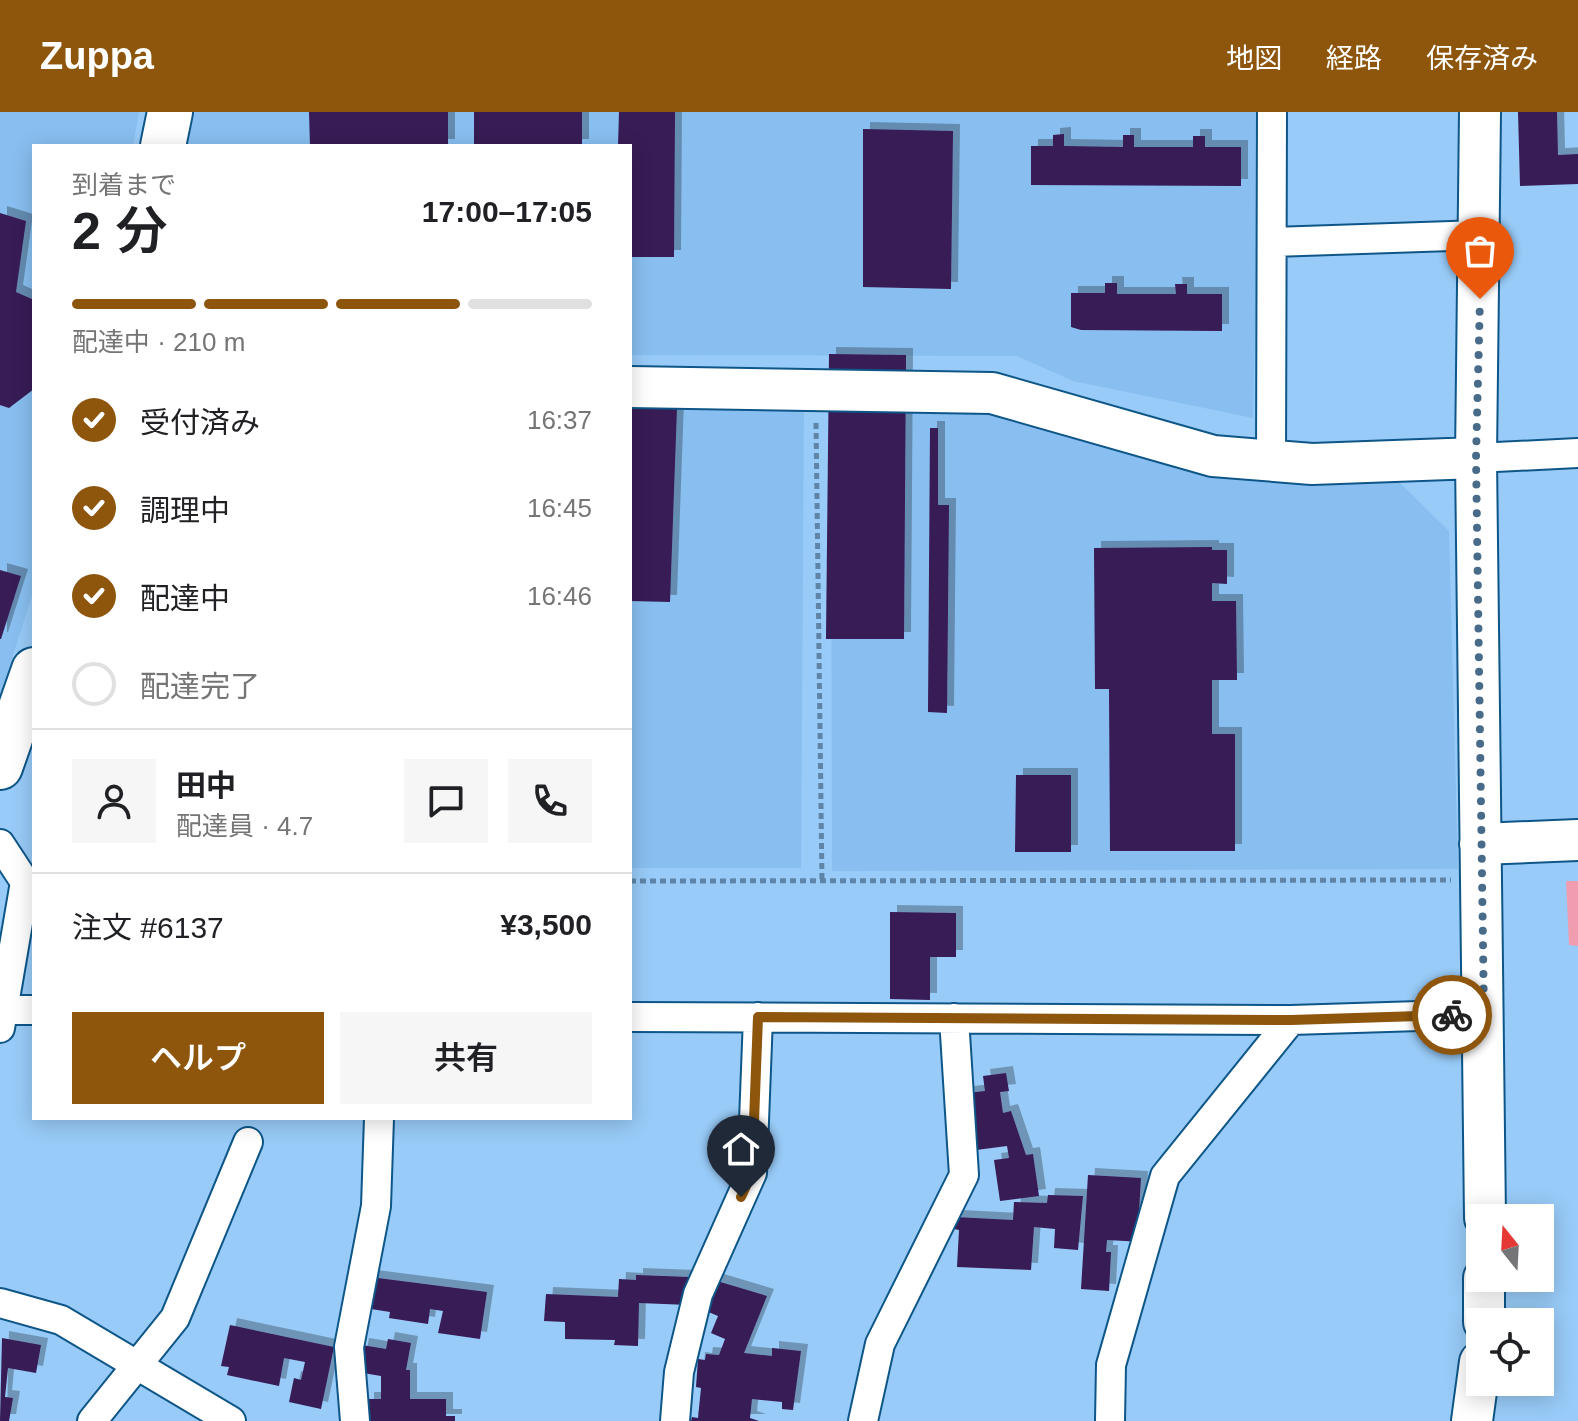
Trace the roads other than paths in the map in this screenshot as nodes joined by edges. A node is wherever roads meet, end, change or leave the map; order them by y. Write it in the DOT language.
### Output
graph roads {
  1 [pos="170,112"];
  2 [pos="1272,112"];
  3 [pos="1480,112"];
  4 [pos="163,144"];
  5 [pos="1481,235"];
  6 [pos="1273,242"];
  7 [pos="632,387"];
  8 [pos="1578,453"];
  9 [pos="1476,458"];
  10 [pos="1271,463"];
  11 [pos="32,676"];
  12 [pos="0,767"];
  13 [pos="1578,840"];
  14 [pos="0,844"];
  15 [pos="1480,862"];
  16 [pos="32,1011"];
  17 [pos="1484,1014"];
  18 [pos="632,1017"];
  19 [pos="758,1017"];
  20 [pos="954,1018"];
  21 [pos="2,1019"];
  22 [pos="1291,1020"];
  23 [pos="379,1120"];
  24 [pos="248,1142"];
  25 [pos="1485,1204"];
  26 [pos="0,1303"];
  27 [pos="137,1365"];
  28 [pos="1475,1396"];
  29 [pos="92,1421"];
  30 [pos="231,1421"];
  31 [pos="355,1421"];
  32 [pos="675,1421"];
  33 [pos="863,1421"];
  34 [pos="1110,1421"];
  35 [pos="1472,1421"];
  1 -- 4 [label="main road"];
  2 -- 6 [label="street"];
  3 -- 5 [label="street"];
  5 -- 6 [label="street"];
  5 -- 9 [label="street"];
  6 -- 10 [label="street"];
  7 -- 10 [label="street"];
  8 -- 9 [label="street"];
  9 -- 10 [label="street"];
  9 -- 15 [label="street"];
  11 -- 12 [label="main road"];
  13 -- 15 [label="street"];
  14 -- 21 [label="street"];
  15 -- 17 [label="street"];
  16 -- 21 [label="street"];
  17 -- 22 [label="street"];
  17 -- 25 [label="street"];
  18 -- 19 [label="street"];
  19 -- 20 [label="street"];
  19 -- 32 [label="street"];
  20 -- 22 [label="street"];
  20 -- 33 [label="street"];
  22 -- 34 [label="street"];
  23 -- 31 [label="street"];
  24 -- 27 [label="street"];
  26 -- 27 [label="street"];
  27 -- 29 [label="street"];
  27 -- 30 [label="street"];
  28 -- 35 [label="street"];
}
